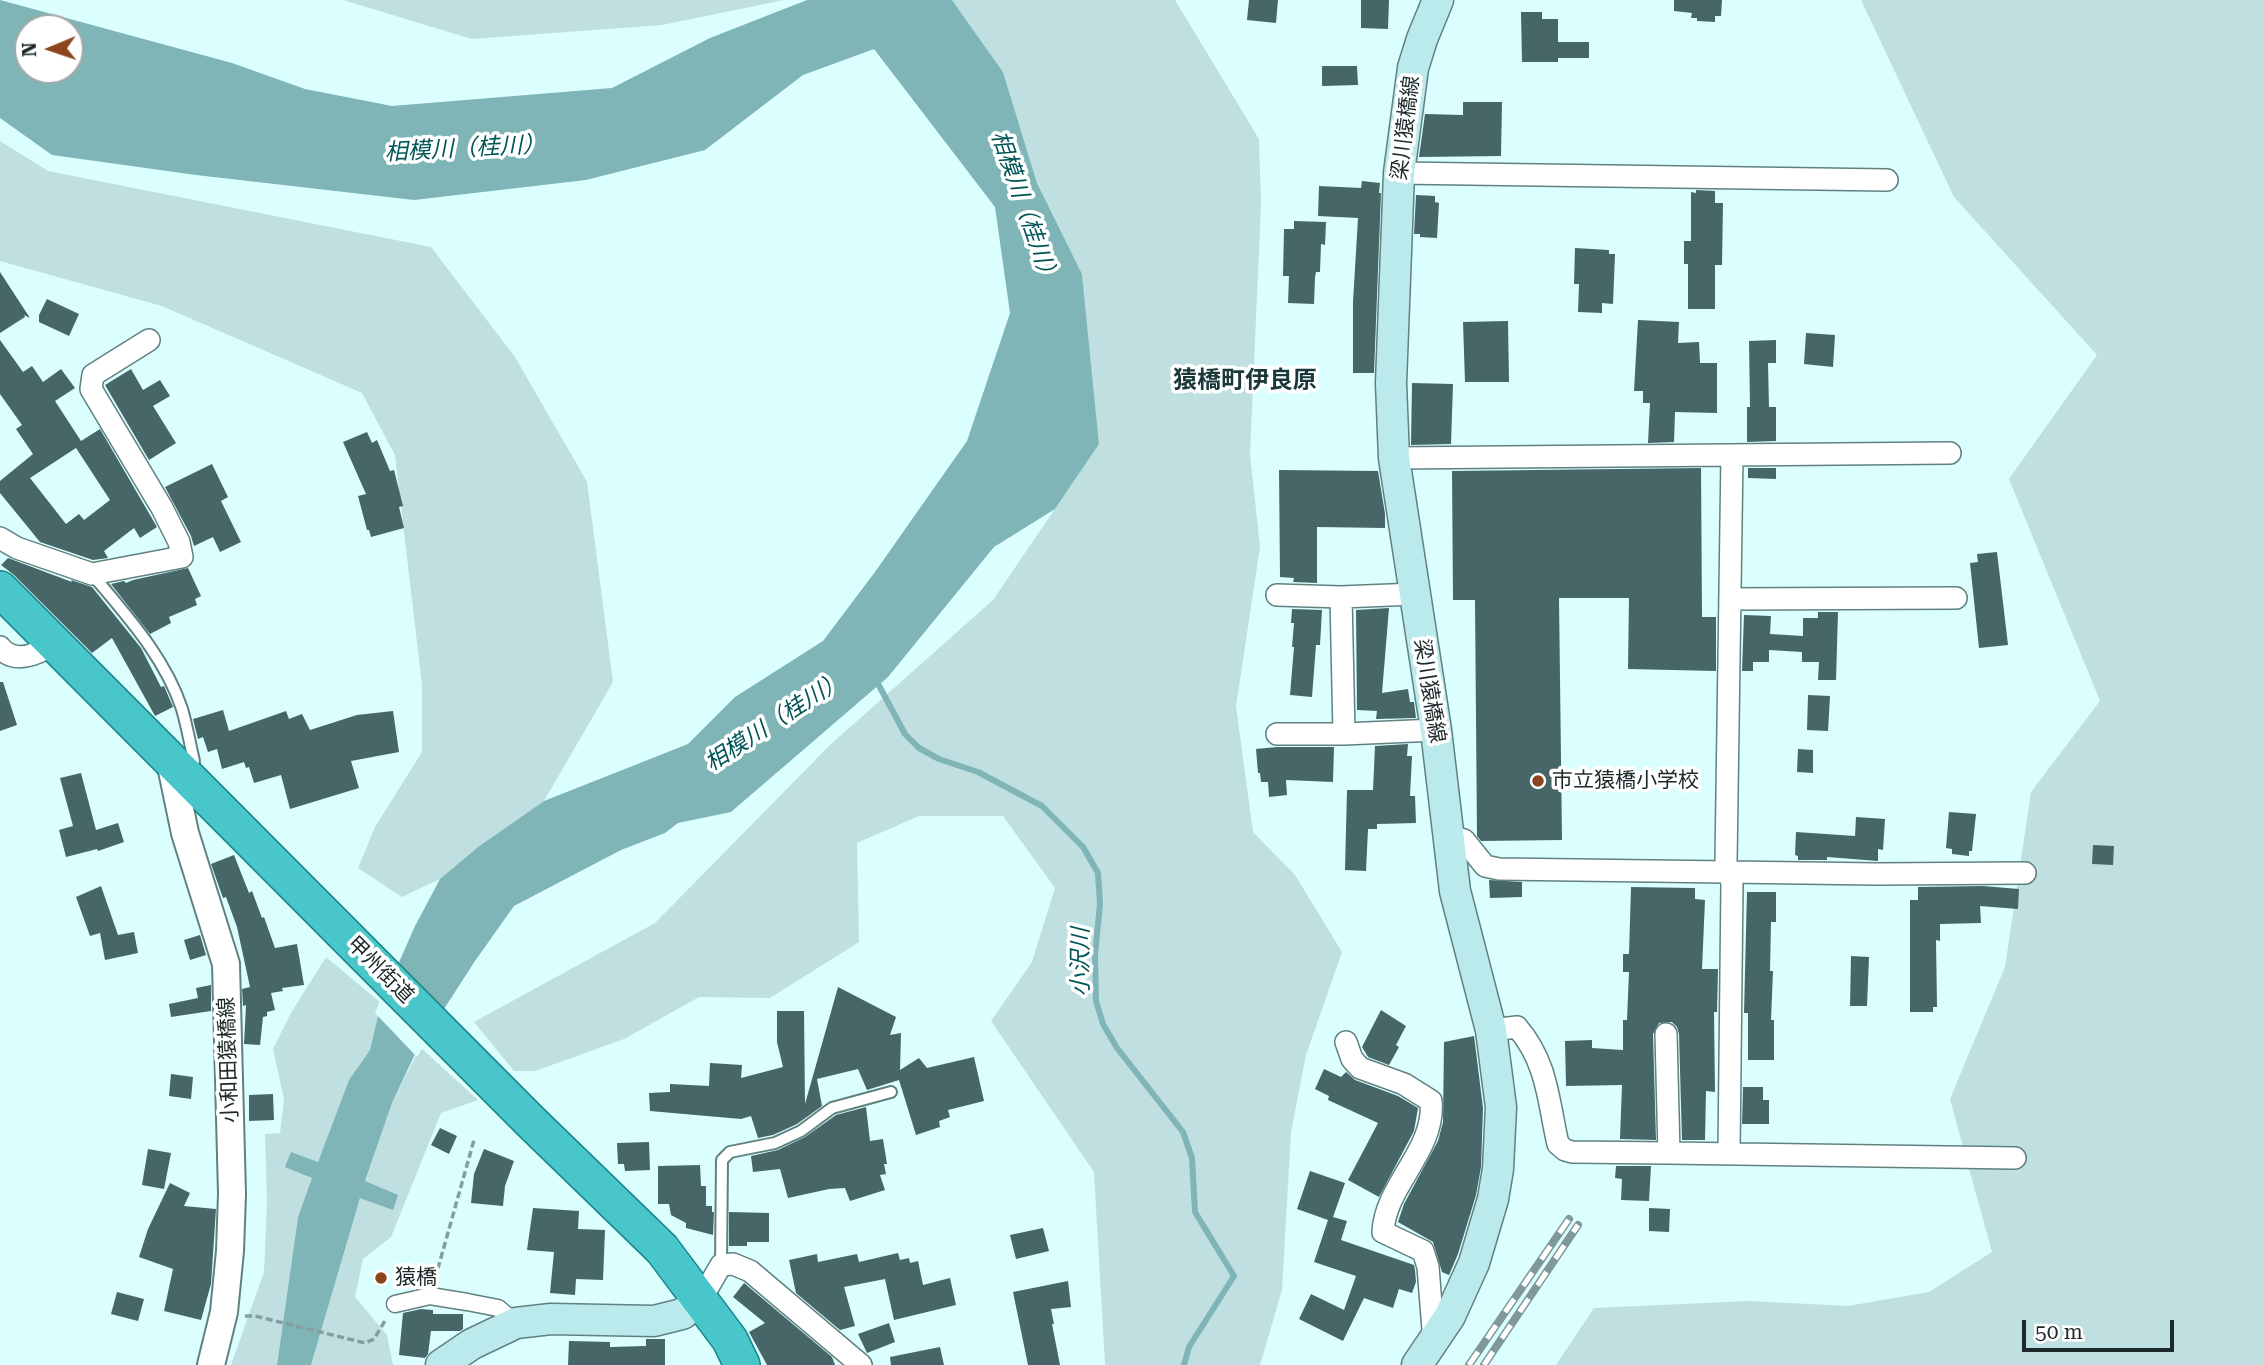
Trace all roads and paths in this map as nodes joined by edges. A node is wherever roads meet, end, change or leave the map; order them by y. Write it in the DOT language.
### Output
graph roads {
  1 [pos="1438,0"];
  2 [pos="1399,173"];
  3 [pos="1887,180"];
  4 [pos="149,340"];
  5 [pos="1950,453"];
  6 [pos="1731,455"];
  7 [pos="1394,458"];
  8 [pos="0,538"];
  9 [pos="92,574"];
  10 [pos="0,589"];
  11 [pos="1415,594"];
  12 [pos="1277,595"];
  13 [pos="1341,597"];
  14 [pos="1956,598"];
  15 [pos="1730,599"];
  16 [pos="53,644"];
  17 [pos="0,647"];
  18 [pos="1436,730"];
  19 [pos="1276,734"];
  20 [pos="1344,734"];
  21 [pos="177,767"];
  22 [pos="1447,835"];
  23 [pos="1728,872"];
  24 [pos="2025,873"];
  25 [pos="1491,1030"];
  26 [pos="1666,1034"];
  27 [pos="1346,1042"];
  28 [pos="891,1092"];
  29 [pos="474,1140"];
  30 [pos="1670,1153"];
  31 [pos="1729,1153"];
  32 [pos="2015,1158"];
  33 [pos="720,1265"];
  34 [pos="430,1296"];
  35 [pos="700,1300"];
  36 [pos="395,1304"];
  37 [pos="255,1316"];
  38 [pos="516,1323"];
  39 [pos="1422,1359"];
  40 [pos="211,1365"];
  41 [pos="441,1365"];
  42 [pos="742,1365"];
  43 [pos="861,1365"];
  1 -- 2 [label="main road, 梁川猿橋線"];
  2 -- 3 [label="street"];
  2 -- 7 [label="main road, 梁川猿橋線"];
  4 -- 9 [label="street"];
  5 -- 6 [label="street"];
  6 -- 7 [label="street"];
  6 -- 15 [label="street"];
  7 -- 11 [label="main road, 梁川猿橋線"];
  8 -- 9 [label="street"];
  9 -- 21 [label="lane"];
  10 -- 16 [label="highway, 甲州街道"];
  11 -- 13 [label="street"];
  11 -- 18 [label="main road, 梁川猿橋線"];
  12 -- 13 [label="street"];
  13 -- 20 [label="street"];
  14 -- 15 [label="street"];
  15 -- 23 [label="street"];
  16 -- 17 [label="street"];
  16 -- 21 [label="highway, 甲州街道"];
  18 -- 20 [label="street"];
  18 -- 22 [label="main road, 梁川猿橋線"];
  19 -- 20 [label="street"];
  21 -- 35 [label="highway, 甲州街道"];
  21 -- 40 [label="street, 小和田猿橋線"];
  22 -- 23 [label="street"];
  22 -- 25 [label="main road, 梁川猿橋線"];
  23 -- 24 [label="street"];
  23 -- 31 [label="street"];
  25 -- 30 [label="street"];
  25 -- 39 [label="main road, 梁川猿橋線"];
  26 -- 30 [label="street"];
  27 -- 39 [label="street"];
  28 -- 33 [label="lane"];
  29 -- 34 [label="path"];
  30 -- 31 [label="street"];
  31 -- 32 [label="street"];
  33 -- 35 [label="street"];
  33 -- 43 [label="street"];
  34 -- 36 [label="street"];
  34 -- 38 [label="street"];
  35 -- 38 [label="main road"];
  35 -- 42 [label="highway, 甲州街道"];
  36 -- 37 [label="path"];
  38 -- 41 [label="main road"];
}
